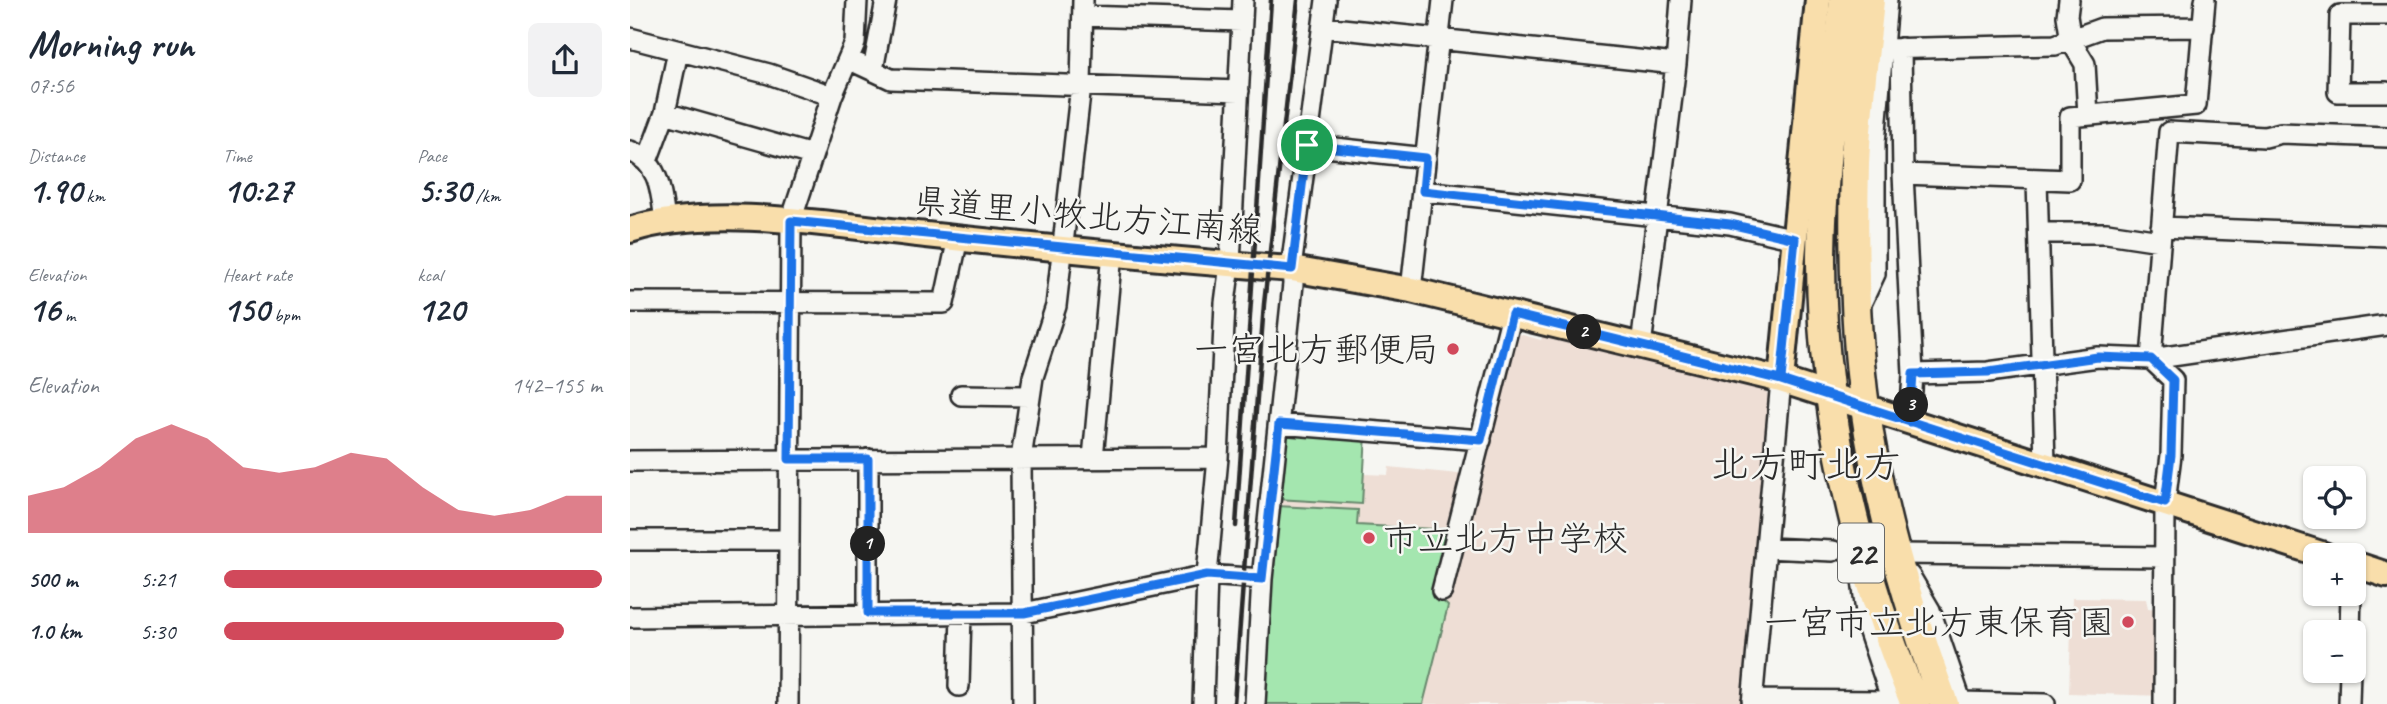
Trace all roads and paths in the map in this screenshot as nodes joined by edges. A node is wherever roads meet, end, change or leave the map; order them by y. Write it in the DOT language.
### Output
graph roads {
  1 [pos="857,0"];
  2 [pos="886,0"];
  3 [pos="1243,0"];
  4 [pos="1326,0"];
  5 [pos="1443,0"];
  6 [pos="1681,0"];
  7 [pos="1818,0"];
  8 [pos="1844,0"];
  9 [pos="1870,0"];
  10 [pos="1886,0"];
  11 [pos="2069,0"];
  12 [pos="2205,0"];
  13 [pos="1083,8"];
  14 [pos="2387,15"];
  15 [pos="1241,21"];
  16 [pos="1323,27"];
  17 [pos="2204,27"];
  18 [pos="630,38"];
  19 [pos="1439,38"];
  20 [pos="2071,41"];
  21 [pos="1901,48"];
  22 [pos="1880,49"];
  23 [pos="678,51"];
  24 [pos="848,59"];
  25 [pos="1676,64"];
  26 [pos="873,70"];
  27 [pos="1081,85"];
  28 [pos="1239,91"];
  29 [pos="2387,92"];
  30 [pos="832,96"];
  31 [pos="2171,107"];
  32 [pos="665,113"];
  33 [pos="2088,115"];
  34 [pos="2169,132"];
  35 [pos="2387,137"];
  36 [pos="1307,145"];
  37 [pos="812,155"];
  38 [pos="639,156"];
  39 [pos="1426,158"];
  40 [pos="1903,174"];
  41 [pos="2037,180"];
  42 [pos="1423,191"];
  43 [pos="1657,215"];
  44 [pos="665,221"];
  45 [pos="791,221"];
  46 [pos="630,230"];
  47 [pos="2039,233"];
  48 [pos="2161,234"];
  49 [pos="2387,236"];
  50 [pos="958,238"];
  51 [pos="1795,239"];
  52 [pos="1062,248"];
  53 [pos="1112,253"];
  54 [pos="1230,264"];
  55 [pos="1292,269"];
  56 [pos="1411,290"];
  57 [pos="630,302"];
  58 [pos="788,304"];
  59 [pos="1857,311"];
  60 [pos="1512,314"];
  61 [pos="2387,325"];
  62 [pos="1642,346"];
  63 [pos="2151,359"];
  64 [pos="2042,363"];
  65 [pos="1913,374"];
  66 [pos="1781,380"];
  67 [pos="961,395"];
  68 [pos="1829,395"];
  69 [pos="1030,396"];
  70 [pos="1865,407"];
  71 [pos="1910,422"];
  72 [pos="1279,424"];
  73 [pos="1481,440"];
  74 [pos="1093,458"];
  75 [pos="1218,458"];
  76 [pos="789,459"];
  77 [pos="868,459"];
  78 [pos="1021,459"];
  79 [pos="630,461"];
  80 [pos="2045,464"];
  81 [pos="2165,503"];
  82 [pos="630,540"];
  83 [pos="789,540"];
  84 [pos="1766,548"];
  85 [pos="2303,548"];
  86 [pos="1833,551"];
  87 [pos="1898,554"];
  88 [pos="2164,557"];
  89 [pos="2366,568"];
  90 [pos="1207,575"];
  91 [pos="2387,575"];
  92 [pos="1262,579"];
  93 [pos="1442,591"];
  94 [pos="789,613"];
  95 [pos="868,613"];
  96 [pos="961,613"];
  97 [pos="1024,613"];
  98 [pos="630,617"];
  99 [pos="2350,683"];
  100 [pos="960,686"];
  101 [pos="1752,702"];
  102 [pos="1900,703"];
  103 [pos="1956,703"];
  104 [pos="788,704"];
  105 [pos="1023,704"];
  106 [pos="1203,704"];
  107 [pos="1255,704"];
  108 [pos="2046,704"];
  109 [pos="2164,704"];
  110 [pos="2349,704"];
  1 -- 24 [label="street"];
  2 -- 26 [label="street"];
  3 -- 15 [label="street"];
  4 -- 16 [label="street"];
  5 -- 19 [label="street"];
  6 -- 25 [label="street"];
  7 -- 51 [label="main road"];
  8 -- 68 [label="highway, 22"];
  9 -- 59 [label="highway, 22"];
  10 -- 22 [label="street"];
  11 -- 20 [label="street"];
  12 -- 17 [label="street"];
  13 -- 15 [label="street"];
  13 -- 27 [label="street"];
  14 -- 29 [label="street"];
  15 -- 28 [label="street"];
  16 -- 19 [label="street"];
  16 -- 36 [label="street"];
  17 -- 20 [label="street"];
  17 -- 31 [label="street"];
  18 -- 23 [label="street"];
  19 -- 25 [label="street"];
  19 -- 39 [label="street"];
  20 -- 21 [label="street"];
  20 -- 33 [label="street"];
  21 -- 22 [label="street"];
  21 -- 40 [label="street"];
  22 -- 59 [label="street"];
  23 -- 30 [label="street"];
  23 -- 32 [label="street"];
  24 -- 26 [label="street"];
  24 -- 30 [label="street"];
  25 -- 43 [label="street"];
  26 -- 27 [label="street"];
  27 -- 28 [label="street"];
  27 -- 52 [label="street"];
  28 -- 54 [label="street"];
  30 -- 37 [label="street"];
  31 -- 33 [label="street"];
  31 -- 34 [label="street"];
  32 -- 37 [label="street"];
  32 -- 38 [label="street"];
  33 -- 41 [label="street"];
  34 -- 35 [label="street"];
  34 -- 48 [label="street"];
  36 -- 39 [label="street"];
  36 -- 55 [label="street"];
  37 -- 45 [label="street"];
  38 -- 44 [label="street"];
  39 -- 42 [label="street"];
  40 -- 41 [label="street"];
  40 -- 65 [label="street"];
  41 -- 47 [label="street"];
  42 -- 43 [label="street"];
  42 -- 56 [label="street"];
  43 -- 51 [label="street"];
  43 -- 62 [label="street"];
  44 -- 45 [label="main road, 県道里小牧北方江南線"];
  44 -- 46 [label="main road, 県道里小牧北方江南線"];
  45 -- 50 [label="main road, 県道里小牧北方江南線"];
  45 -- 58 [label="street"];
  47 -- 48 [label="street"];
  47 -- 64 [label="street"];
  48 -- 49 [label="street"];
  48 -- 63 [label="street"];
  50 -- 52 [label="main road, 県道里小牧北方江南線"];
  50 -- 58 [label="street"];
  51 -- 66 [label="main road"];
  52 -- 53 [label="main road, 県道里小牧北方江南線"];
  52 -- 69 [label="street"];
  53 -- 54 [label="main road, 県道里小牧北方江南線"];
  53 -- 74 [label="street"];
  54 -- 55 [label="main road, 県道里小牧北方江南線"];
  54 -- 75 [label="street"];
  55 -- 56 [label="main road, 県道里小牧北方江南線"];
  55 -- 72 [label="street"];
  56 -- 60 [label="main road, 県道里小牧北方江南線"];
  57 -- 58 [label="street"];
  58 -- 76 [label="street"];
  59 -- 70 [label="highway, 22"];
  60 -- 62 [label="main road, 県道里小牧北方江南線"];
  60 -- 73 [label="street"];
  61 -- 63 [label="street"];
  62 -- 66 [label="main road, 県道里小牧北方江南線"];
  63 -- 64 [label="street"];
  63 -- 81 [label="street"];
  64 -- 65 [label="street"];
  64 -- 80 [label="street"];
  65 -- 71 [label="street"];
  66 -- 68 [label="main road, 県道里小牧北方江南線"];
  66 -- 84 [label="street"];
  67 -- 69 [label="street"];
  68 -- 70 [label="main road, 県道里小牧北方江南線"];
  68 -- 102 [label="highway, 22"];
  69 -- 78 [label="street"];
  70 -- 71 [label="main road, 県道里小牧北方江南線"];
  70 -- 87 [label="highway, 22"];
  71 -- 80 [label="main road, 県道里小牧北方江南線"];
  72 -- 73 [label="street"];
  72 -- 92 [label="street"];
  73 -- 93 [label="street"];
  74 -- 75 [label="street"];
  74 -- 78 [label="street"];
  75 -- 90 [label="street"];
  76 -- 77 [label="street"];
  76 -- 79 [label="street"];
  76 -- 83 [label="street"];
  77 -- 78 [label="street"];
  77 -- 95 [label="street"];
  78 -- 97 [label="street"];
  80 -- 81 [label="main road, 県道里小牧北方江南線"];
  81 -- 85 [label="main road, 県道里小牧北方江南線"];
  81 -- 88 [label="street"];
  82 -- 83 [label="street"];
  83 -- 94 [label="street"];
  84 -- 86 [label="street"];
  84 -- 101 [label="street"];
  87 -- 88 [label="street"];
  87 -- 103 [label="highway, 22"];
  88 -- 109 [label="street"];
  89 -- 91 [label="main road"];
  90 -- 92 [label="street"];
  90 -- 97 [label="street"];
  90 -- 106 [label="street"];
  92 -- 107 [label="street"];
  94 -- 95 [label="street"];
  94 -- 98 [label="street"];
  94 -- 104 [label="street"];
  95 -- 96 [label="street"];
  96 -- 97 [label="street"];
  96 -- 100 [label="street"];
  97 -- 105 [label="street"];
  99 -- 110 [label="street"];
  101 -- 102 [label="street"];
  103 -- 108 [label="street"];
}
